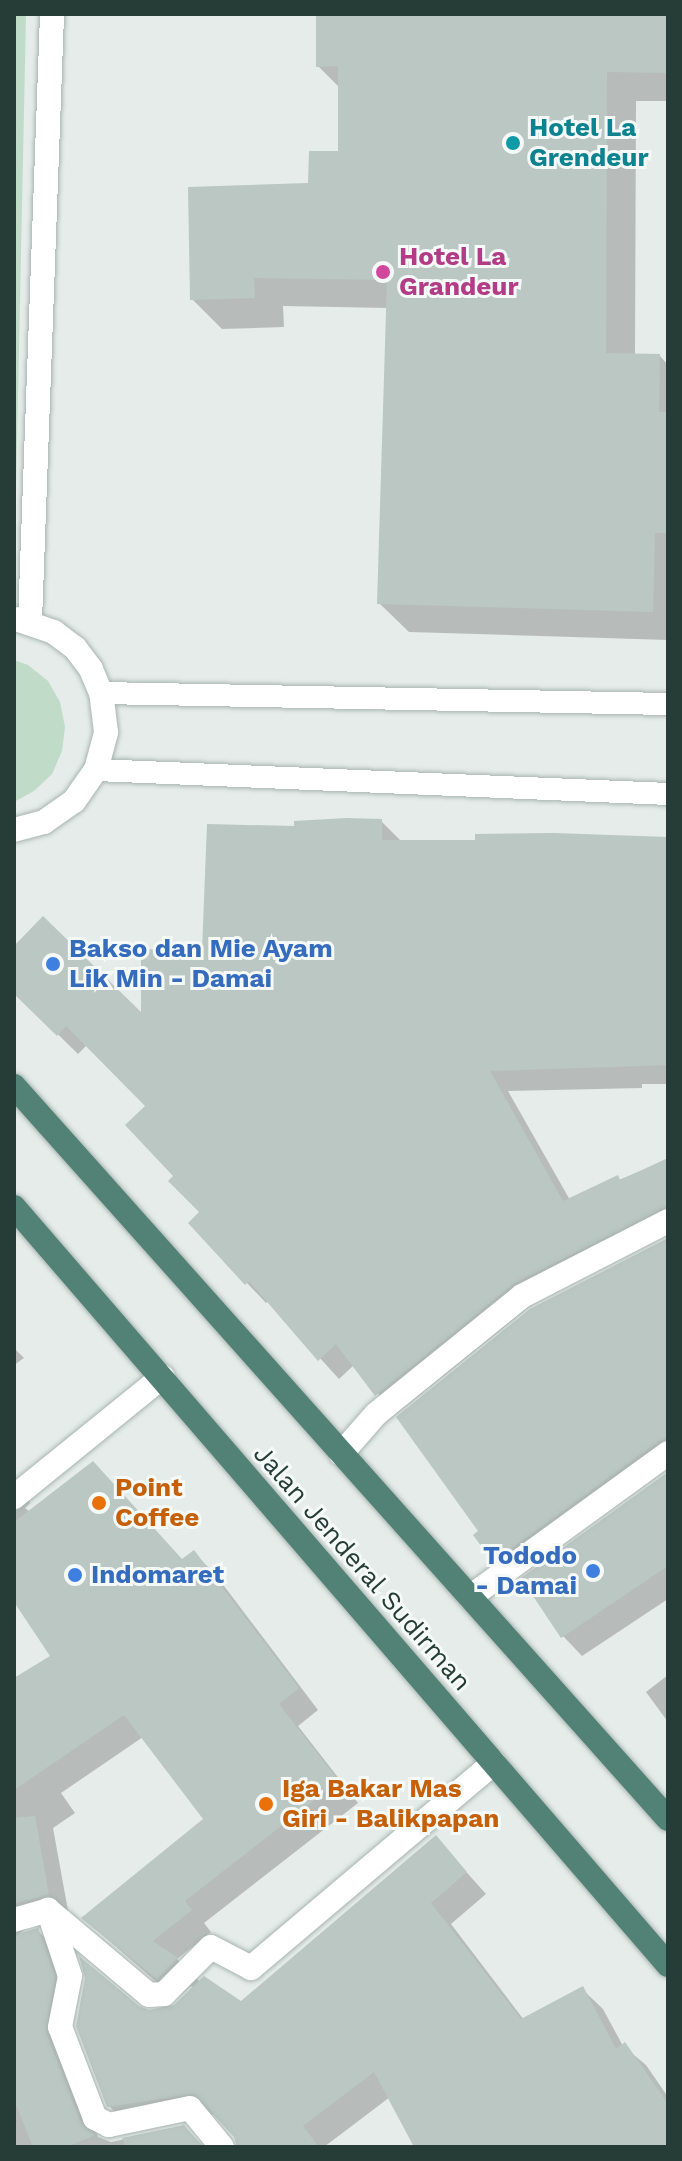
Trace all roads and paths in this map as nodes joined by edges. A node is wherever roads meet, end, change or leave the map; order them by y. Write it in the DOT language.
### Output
graph roads {
  1 [pos="52,14"];
  2 [pos="22,620"];
  3 [pos="101,693"];
  4 [pos="668,704"];
  5 [pos="96,770"];
  6 [pos="668,794"];
  7 [pos="14,830"];
  8 [pos="14,1086"];
  9 [pos="14,1207"];
  10 [pos="668,1221"];
  11 [pos="162,1377"];
  12 [pos="668,1453"];
  13 [pos="341,1454"];
  14 [pos="14,1497"];
  15 [pos="470,1597"];
  16 [pos="494,1763"];
  17 [pos="668,1819"];
  18 [pos="48,1910"];
  19 [pos="14,1920"];
  20 [pos="668,1965"];
  21 [pos="222,2147"];
  1 -- 2 [label="street"];
  2 -- 3 [label="street"];
  3 -- 4 [label="lane"];
  3 -- 5 [label="street"];
  5 -- 6 [label="lane"];
  5 -- 7 [label="street"];
  8 -- 13 [label="highway"];
  9 -- 11 [label="highway, Jalan Jenderal Sudirman"];
  10 -- 13 [label="street"];
  11 -- 14 [label="street"];
  11 -- 16 [label="highway, Jalan Jenderal Sudirman"];
  12 -- 15 [label="street"];
  13 -- 15 [label="highway"];
  15 -- 17 [label="highway"];
  16 -- 18 [label="street"];
  16 -- 20 [label="highway, Jalan Jenderal Sudirman"];
  18 -- 19 [label="street"];
  18 -- 21 [label="street"];
}
